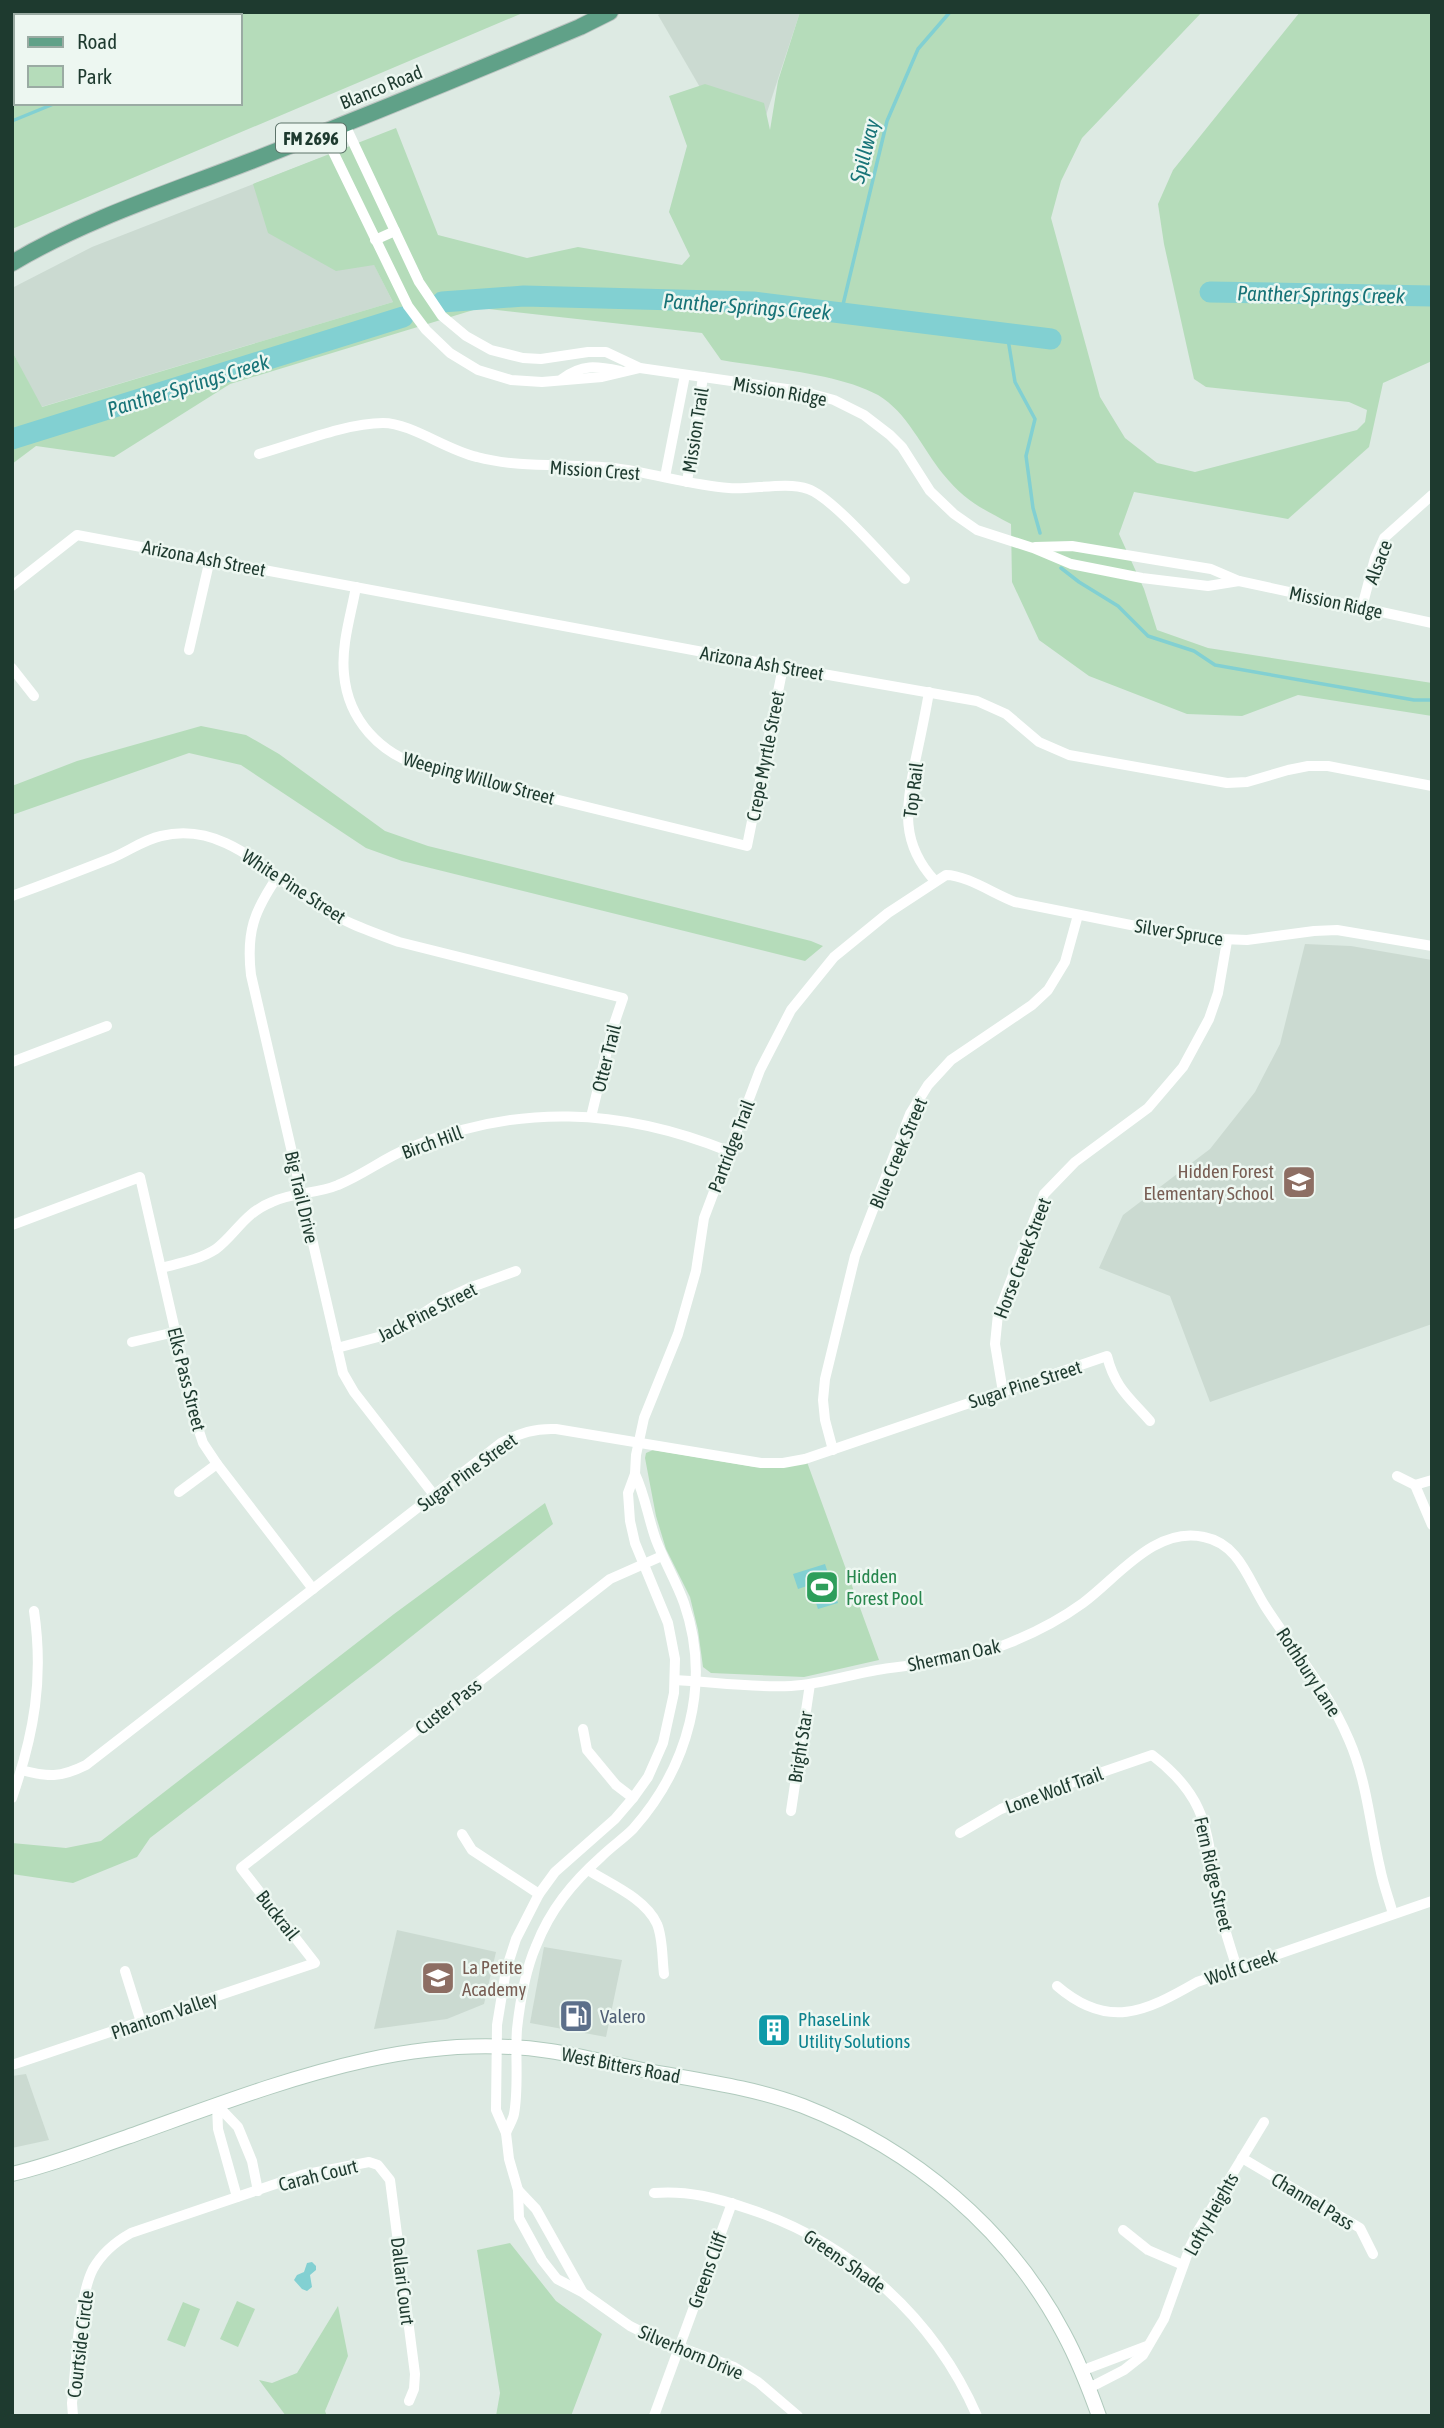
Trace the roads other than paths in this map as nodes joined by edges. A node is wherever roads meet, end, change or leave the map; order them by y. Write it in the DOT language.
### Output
graph roads {
  1 [pos="610,12"];
  2 [pos="345,125"];
  3 [pos="324,133"];
  4 [pos="395,231"];
  5 [pos="375,240"];
  6 [pos="12,263"];
  7 [pos="558,356"];
  8 [pos="640,368"];
  9 [pos="685,375"];
  10 [pos="704,377"];
  11 [pos="561,379"];
  12 [pos="259,454"];
  13 [pos="665,477"];
  14 [pos="687,482"];
  15 [pos="1432,495"];
  16 [pos="1033,548"];
  17 [pos="1114,552"];
  18 [pos="210,559"];
  19 [pos="1182,565"];
  20 [pos="1109,571"];
  21 [pos="905,579"];
  22 [pos="1239,582"];
  23 [pos="1178,583"];
  24 [pos="12,586"];
  25 [pos="356,587"];
  26 [pos="1362,607"];
  27 [pos="1432,623"];
  28 [pos="189,650"];
  29 [pos="783,667"];
  30 [pos="12,668"];
  31 [pos="929,692"];
  32 [pos="34,696"];
  33 [pos="1432,786"];
  34 [pos="747,846"];
  35 [pos="278,876"];
  36 [pos="935,881"];
  37 [pos="12,896"];
  38 [pos="1078,915"];
  39 [pos="1227,941"];
  40 [pos="1432,946"];
  41 [pos="623,998"];
  42 [pos="107,1026"];
  43 [pos="12,1062"];
  44 [pos="591,1117"];
  45 [pos="728,1152"];
  46 [pos="302,1194"];
  47 [pos="12,1225"];
  48 [pos="161,1268"];
  49 [pos="516,1271"];
  50 [pos="175,1332"];
  51 [pos="132,1342"];
  52 [pos="337,1348"];
  53 [pos="1003,1392"];
  54 [pos="1150,1421"];
  55 [pos="638,1443"];
  56 [pos="833,1450"];
  57 [pos="217,1464"];
  58 [pos="635,1474"];
  59 [pos="1397,1476"];
  60 [pos="1432,1480"];
  61 [pos="1415,1485"];
  62 [pos="179,1492"];
  63 [pos="434,1495"];
  64 [pos="1432,1525"];
  65 [pos="1203,1536"];
  66 [pos="662,1556"];
  67 [pos="644,1564"];
  68 [pos="313,1589"];
  69 [pos="34,1611"];
  70 [pos="674,1680"];
  71 [pos="696,1681"];
  72 [pos="810,1684"];
  73 [pos="583,1729"];
  74 [pos="1152,1755"];
  75 [pos="21,1770"];
  76 [pos="12,1798"];
  77 [pos="633,1798"];
  78 [pos="791,1811"];
  79 [pos="615,1819"];
  80 [pos="462,1833"];
  81 [pos="960,1833"];
  82 [pos="628,1834"];
  83 [pos="241,1868"];
  84 [pos="587,1870"];
  85 [pos="539,1895"];
  86 [pos="1432,1900"];
  87 [pos="1393,1914"];
  88 [pos="315,1963"];
  89 [pos="1237,1968"];
  90 [pos="125,1970"];
  91 [pos="664,1974"];
  92 [pos="1057,1986"];
  93 [pos="141,2022"];
  94 [pos="497,2048"];
  95 [pos="516,2048"];
  96 [pos="12,2065"];
  97 [pos="218,2105"];
  98 [pos="1264,2122"];
  99 [pos="506,2133"];
  100 [pos="1242,2158"];
  101 [pos="378,2165"];
  102 [pos="12,2174"];
  103 [pos="518,2190"];
  104 [pos="258,2191"];
  105 [pos="654,2193"];
  106 [pos="237,2197"];
  107 [pos="732,2203"];
  108 [pos="1123,2230"];
  109 [pos="554,2240"];
  110 [pos="537,2251"];
  111 [pos="1373,2254"];
  112 [pos="1183,2265"];
  113 [pos="582,2292"];
  114 [pos="1147,2346"];
  115 [pos="678,2347"];
  116 [pos="1125,2355"];
  117 [pos="1133,2363"];
  118 [pos="1081,2371"];
  119 [pos="1089,2388"];
  120 [pos="409,2401"];
  121 [pos="73,2416"];
  122 [pos="654,2416"];
  123 [pos="798,2416"];
  124 [pos="977,2416"];
  125 [pos="1099,2416"];
  1 -- 2 [label="main road, Blanco Road / FM 2696"];
  2 -- 3 [label="main road, Blanco Road / FM 2696"];
  2 -- 4 [label="street, Mission Ridge"];
  3 -- 5 [label="street, Mission Ridge"];
  3 -- 6 [label="main road, Blanco Road / FM 2696"];
  4 -- 5 [label="street"];
  4 -- 7 [label="street, Mission Ridge"];
  5 -- 11 [label="street, Mission Ridge"];
  7 -- 8 [label="street, Mission Ridge"];
  7 -- 11 [label="street"];
  8 -- 9 [label="street, Mission Ridge"];
  8 -- 11 [label="street, Mission Ridge"];
  9 -- 10 [label="street, Mission Ridge"];
  9 -- 13 [label="street, Mission Trail"];
  10 -- 14 [label="street, Mission Trail"];
  10 -- 16 [label="street, Mission Ridge"];
  12 -- 13 [label="street, Mission Crest"];
  13 -- 14 [label="street, Mission Crest"];
  14 -- 21 [label="street, Mission Crest"];
  15 -- 26 [label="street, Alsace"];
  16 -- 17 [label="street, Mission Ridge"];
  16 -- 20 [label="street, Mission Ridge"];
  17 -- 19 [label="street, Mission Ridge"];
  17 -- 20 [label="street"];
  18 -- 24 [label="street, Arizona Ash Street"];
  18 -- 25 [label="street, Arizona Ash Street"];
  18 -- 28 [label="street"];
  19 -- 22 [label="street, Mission Ridge"];
  19 -- 23 [label="street"];
  20 -- 23 [label="street, Mission Ridge"];
  22 -- 23 [label="street, Mission Ridge"];
  22 -- 26 [label="street, Mission Ridge"];
  25 -- 29 [label="street, Arizona Ash Street"];
  25 -- 34 [label="street, Weeping Willow Street"];
  26 -- 27 [label="street, Mission Ridge"];
  29 -- 31 [label="street, Arizona Ash Street"];
  29 -- 34 [label="street, Crepe Myrtle Street"];
  30 -- 32 [label="street"];
  31 -- 33 [label="street, Arizona Ash Street"];
  31 -- 36 [label="street, Top Rail"];
  35 -- 37 [label="street, White Pine Street"];
  35 -- 41 [label="street, White Pine Street"];
  35 -- 46 [label="street, Big Trail Drive"];
  36 -- 38 [label="street, Silver Spruce"];
  36 -- 45 [label="street, Partridge Trail"];
  38 -- 39 [label="street, Silver Spruce"];
  38 -- 56 [label="street, Blue Creek Street"];
  39 -- 40 [label="street, Silver Spruce"];
  39 -- 53 [label="street, Horse Creek Street"];
  41 -- 44 [label="street, Otter Trail"];
  42 -- 43 [label="street"];
  44 -- 45 [label="street, Birch Hill"];
  44 -- 46 [label="street, Birch Hill"];
  45 -- 55 [label="street, Partridge Trail"];
  46 -- 48 [label="street, Birch Hill"];
  46 -- 52 [label="street, Big Trail Drive"];
  47 -- 48 [label="street, Elks Pass Street"];
  48 -- 50 [label="street, Elks Pass Street"];
  49 -- 52 [label="street, Jack Pine Street"];
  50 -- 51 [label="street"];
  50 -- 57 [label="street, Elks Pass Street"];
  52 -- 63 [label="street, Big Trail Drive"];
  53 -- 54 [label="street, Sugar Pine Street"];
  53 -- 56 [label="street, Sugar Pine Street"];
  55 -- 56 [label="street, Sugar Pine Street"];
  55 -- 58 [label="street, Partridge Trail"];
  55 -- 63 [label="street, Sugar Pine Street"];
  57 -- 62 [label="street"];
  57 -- 68 [label="street, Elks Pass Street"];
  58 -- 66 [label="street, Partridge Trail"];
  58 -- 67 [label="street, Partridge Trail"];
  59 -- 61 [label="street"];
  60 -- 61 [label="street"];
  61 -- 64 [label="street"];
  63 -- 68 [label="street, Sugar Pine Street"];
  65 -- 72 [label="street, Sherman Oak"];
  65 -- 87 [label="street, Rothbury Lane"];
  66 -- 67 [label="street, Custer Pass"];
  66 -- 71 [label="street, Partridge Trail"];
  67 -- 70 [label="street, Partridge Trail"];
  67 -- 83 [label="street, Custer Pass"];
  68 -- 75 [label="street, Sugar Pine Street"];
  69 -- 75 [label="street"];
  70 -- 71 [label="street, Sherman Oak"];
  70 -- 77 [label="street, Partridge Trail"];
  71 -- 72 [label="street, Sherman Oak"];
  71 -- 82 [label="street, Partridge Trail"];
  72 -- 78 [label="street, Bright Star"];
  73 -- 77 [label="street"];
  74 -- 81 [label="street, Lone Wolf Trail"];
  74 -- 89 [label="street, Fern Ridge Street"];
  75 -- 76 [label="street"];
  77 -- 79 [label="street, Partridge Trail"];
  79 -- 82 [label="street"];
  79 -- 85 [label="street, Partridge Trail"];
  80 -- 85 [label="street"];
  82 -- 84 [label="street, Partridge Trail"];
  83 -- 88 [label="street, Buckrail"];
  84 -- 91 [label="street"];
  84 -- 95 [label="street, Partridge Trail"];
  85 -- 94 [label="street, Partridge Trail"];
  86 -- 87 [label="street, Wolf Creek"];
  87 -- 89 [label="street, Wolf Creek"];
  88 -- 93 [label="street, Phantom Valley"];
  89 -- 92 [label="street, Wolf Creek"];
  90 -- 93 [label="street"];
  93 -- 96 [label="street, Phantom Valley"];
  94 -- 95 [label="main road, West Bitters Road"];
  94 -- 97 [label="main road, West Bitters Road"];
  94 -- 99 [label="street, Silverhorn Drive"];
  95 -- 99 [label="street, Silverhorn Drive"];
  95 -- 118 [label="main road, West Bitters Road"];
  97 -- 102 [label="main road, West Bitters Road"];
  97 -- 104 [label="street"];
  97 -- 106 [label="street"];
  98 -- 100 [label="street, Lofty Heights"];
  99 -- 103 [label="street, Silverhorn Drive"];
  100 -- 111 [label="street, Channel Pass"];
  100 -- 112 [label="street, Lofty Heights"];
  101 -- 104 [label="street, Carah Court"];
  101 -- 120 [label="street, Dallari Court"];
  103 -- 109 [label="street, Silverhorn Drive"];
  103 -- 110 [label="street, Silverhorn Drive"];
  104 -- 106 [label="street, Courtside Circle"];
  105 -- 107 [label="street, Greens Shade"];
  106 -- 121 [label="street, Courtside Circle"];
  107 -- 115 [label="street, Greens Cliff"];
  107 -- 124 [label="street, Greens Shade"];
  108 -- 112 [label="street"];
  109 -- 110 [label="street"];
  109 -- 113 [label="street, Silverhorn Drive"];
  110 -- 113 [label="street, Silverhorn Drive"];
  112 -- 114 [label="street, Lofty Heights"];
  113 -- 115 [label="street, Silverhorn Drive"];
  114 -- 116 [label="street"];
  114 -- 117 [label="street, Lofty Heights"];
  115 -- 122 [label="street, Greens Cliff"];
  115 -- 123 [label="street, Silverhorn Drive"];
  116 -- 117 [label="street"];
  116 -- 118 [label="street"];
  117 -- 119 [label="street, Lofty Heights"];
  118 -- 119 [label="main road, West Bitters Road"];
  119 -- 125 [label="main road, West Bitters Road"];
}
